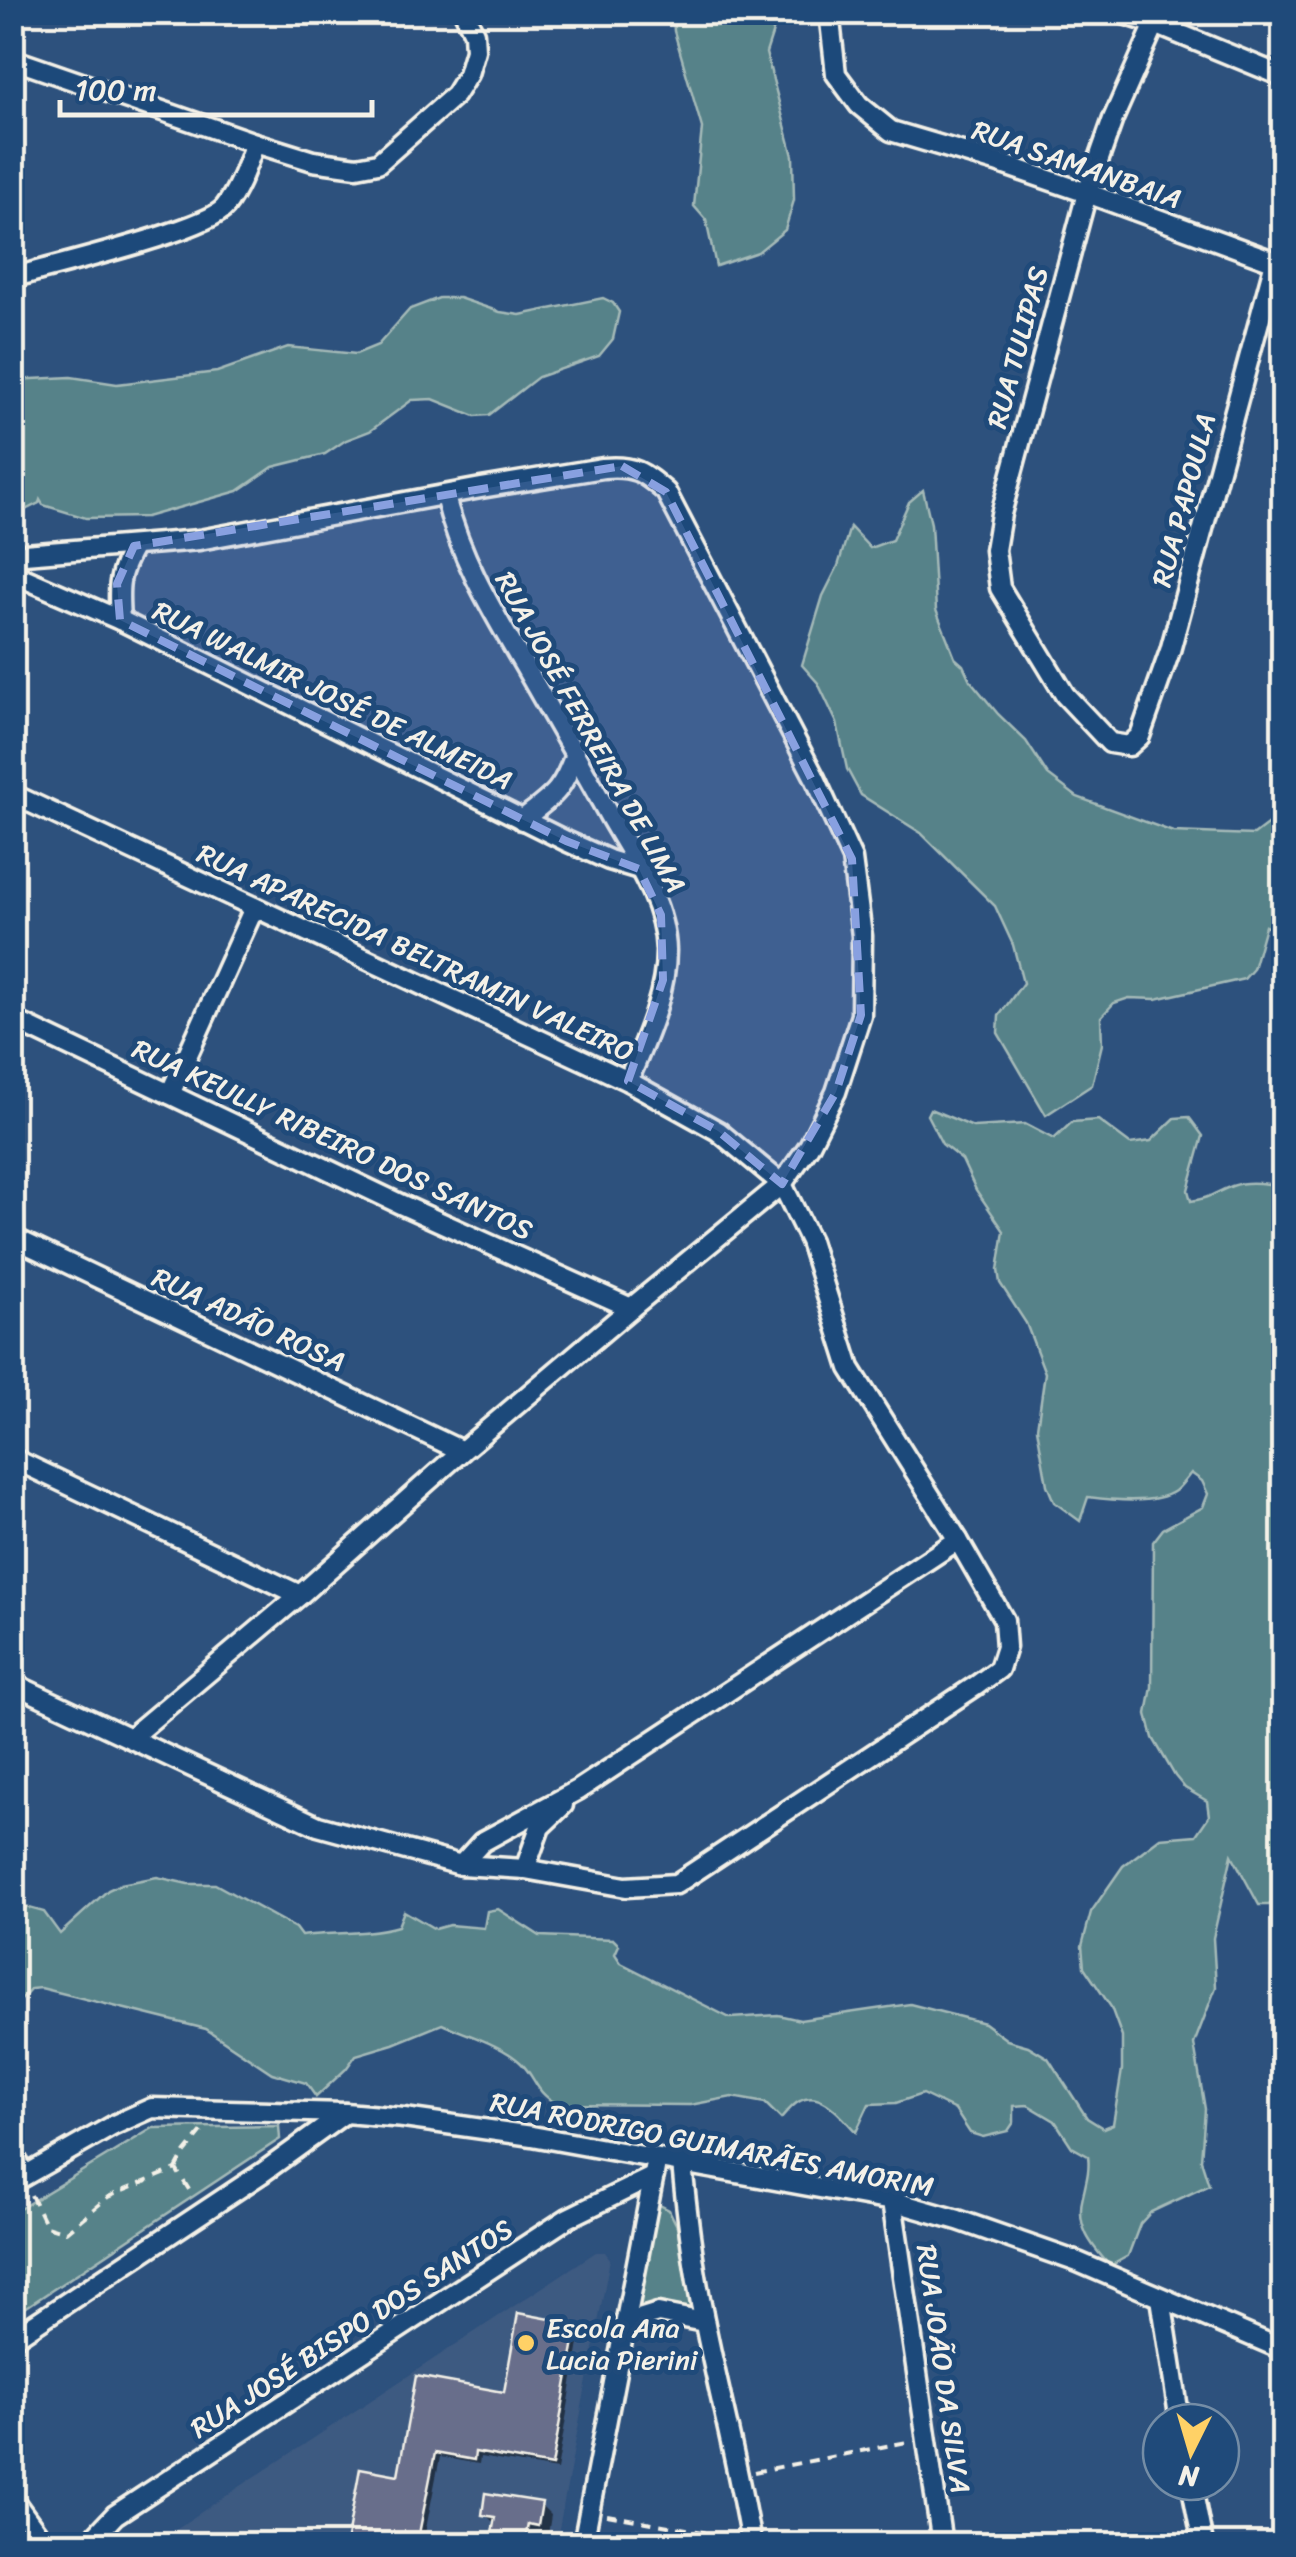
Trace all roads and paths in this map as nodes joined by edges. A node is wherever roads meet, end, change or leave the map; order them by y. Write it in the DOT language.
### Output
graph roads {
  1 [pos="464,12"];
  2 [pos="829,12"];
  3 [pos="1118,12"];
  4 [pos="1159,18"];
  5 [pos="12,59"];
  6 [pos="1284,77"];
  7 [pos="254,143"];
  8 [pos="1087,193"];
  9 [pos="1280,263"];
  10 [pos="12,276"];
  11 [pos="445,496"];
  12 [pos="134,546"];
  13 [pos="12,555"];
  14 [pos="12,574"];
  15 [pos="120,620"];
  16 [pos="1129,746"];
  17 [pos="575,754"];
  18 [pos="12,794"];
  19 [pos="522,820"];
  20 [pos="639,869"];
  21 [pos="254,908"];
  22 [pos="12,1018"];
  23 [pos="628,1082"];
  24 [pos="170,1094"];
  25 [pos="782,1184"];
  26 [pos="12,1237"];
  27 [pos="631,1308"];
  28 [pos="462,1451"];
  29 [pos="12,1458"];
  30 [pos="958,1540"];
  31 [pos="300,1595"];
  32 [pos="12,1683"];
  33 [pos="130,1738"];
  34 [pos="578,1790"];
  35 [pos="461,1865"];
  36 [pos="524,1869"];
  37 [pos="345,2112"];
  38 [pos="208,2122"];
  39 [pos="12,2152"];
  40 [pos="682,2163"];
  41 [pos="655,2167"];
  42 [pos="176,2169"];
  43 [pos="19,2179"];
  44 [pos="31,2195"];
  45 [pos="892,2201"];
  46 [pos="196,2202"];
  47 [pos="1161,2298"];
  48 [pos="626,2322"];
  49 [pos="704,2322"];
  50 [pos="12,2339"];
  51 [pos="1284,2350"];
  52 [pos="1177,2402"];
  53 [pos="925,2438"];
  54 [pos="740,2474"];
  55 [pos="12,2498"];
  56 [pos="1195,2502"];
  57 [pos="590,2512"];
  58 [pos="751,2542"];
  59 [pos="46,2544"];
  60 [pos="93,2544"];
  61 [pos="583,2544"];
  62 [pos="942,2544"];
  63 [pos="1203,2544"];
  1 -- 7 [label="street"];
  2 -- 8 [label="street, RUA SAMANBAIA"];
  3 -- 4 [label="street"];
  4 -- 6 [label="street"];
  4 -- 8 [label="street, RUA TULIPAS"];
  5 -- 7 [label="street"];
  7 -- 10 [label="street"];
  8 -- 9 [label="street, RUA SAMANBAIA"];
  8 -- 16 [label="street, RUA TULIPAS"];
  9 -- 16 [label="street, RUA PAPOULA"];
  11 -- 12 [label="street"];
  11 -- 17 [label="street, RUA JOSÉ FERREIRA DE LIMA"];
  11 -- 25 [label="street"];
  12 -- 13 [label="street"];
  12 -- 15 [label="street, RUA WALMIR JOSÉ DE ALMEIDA"];
  14 -- 15 [label="street, RUA WALMIR JOSÉ DE ALMEIDA"];
  15 -- 19 [label="street, RUA WALMIR JOSÉ DE ALMEIDA"];
  17 -- 19 [label="street, RUA WALMIR JOSÉ DE ALMEIDA"];
  17 -- 20 [label="street, RUA JOSÉ FERREIRA DE LIMA"];
  18 -- 21 [label="street, RUA APARECIDA BELTRAMIN VALEIRO"];
  19 -- 20 [label="street, RUA WALMIR JOSÉ DE ALMEIDA"];
  20 -- 23 [label="street, RUA JOSÉ FERREIRA DE LIMA"];
  21 -- 23 [label="street, RUA APARECIDA BELTRAMIN VALEIRO"];
  21 -- 24 [label="street"];
  22 -- 24 [label="street, RUA KEULLY RIBEIRO DOS SANTOS"];
  23 -- 25 [label="street, RUA APARECIDA BELTRAMIN VALEIRO"];
  24 -- 27 [label="street, RUA KEULLY RIBEIRO DOS SANTOS"];
  25 -- 27 [label="street"];
  25 -- 30 [label="street"];
  26 -- 28 [label="street, RUA ADÃO ROSA"];
  27 -- 28 [label="street"];
  28 -- 31 [label="street"];
  29 -- 31 [label="street"];
  30 -- 34 [label="street"];
  30 -- 36 [label="street"];
  31 -- 33 [label="street"];
  32 -- 33 [label="street"];
  33 -- 35 [label="street"];
  34 -- 35 [label="street"];
  34 -- 36 [label="street"];
  35 -- 36 [label="street"];
  37 -- 41 [label="street, RUA RODRIGO GUIMARÃES AMORIM"];
  37 -- 43 [label="street, RUA RODRIGO GUIMARÃES AMORIM"];
  37 -- 50 [label="street"];
  38 -- 42 [label="path"];
  39 -- 43 [label="street"];
  40 -- 41 [label="street, RUA RODRIGO GUIMARÃES AMORIM"];
  40 -- 45 [label="street, RUA RODRIGO GUIMARÃES AMORIM"];
  40 -- 49 [label="street"];
  41 -- 48 [label="street"];
  41 -- 60 [label="street, RUA JOSÉ BISPO DOS SANTOS"];
  42 -- 44 [label="path"];
  42 -- 46 [label="path"];
  45 -- 47 [label="street, RUA RODRIGO GUIMARÃES AMORIM"];
  45 -- 53 [label="street, RUA JOÃO DA SILVA"];
  47 -- 51 [label="street, RUA RODRIGO GUIMARÃES AMORIM"];
  47 -- 52 [label="street"];
  48 -- 49 [label="street"];
  48 -- 57 [label="street"];
  49 -- 54 [label="street"];
  53 -- 54 [label="path"];
  53 -- 62 [label="street, RUA JOÃO DA SILVA"];
  54 -- 58 [label="street"];
  55 -- 59 [label="street"];
  56 -- 63 [label="street"];
  57 -- 58 [label="path"];
  57 -- 61 [label="street"];
}
